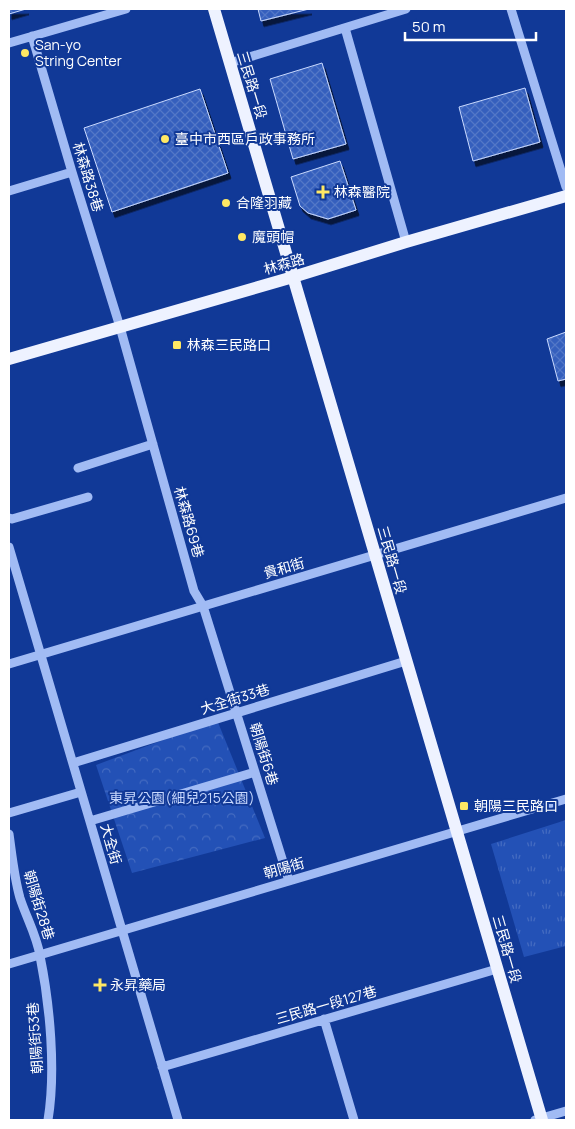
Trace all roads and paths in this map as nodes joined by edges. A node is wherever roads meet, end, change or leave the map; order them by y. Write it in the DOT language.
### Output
graph roads {
  1 [pos="126,9"];
  2 [pos="214,9"];
  3 [pos="406,9"];
  4 [pos="511,9"];
  5 [pos="345,28"];
  6 [pos="32,36"];
  7 [pos="9,43"];
  8 [pos="230,63"];
  9 [pos="72,172"];
  10 [pos="566,187"];
  11 [pos="9,191"];
  12 [pos="566,196"];
  13 [pos="406,242"];
  14 [pos="293,277"];
  15 [pos="120,326"];
  16 [pos="9,359"];
  17 [pos="153,444"];
  18 [pos="78,468"];
  19 [pos="88,497"];
  20 [pos="566,498"];
  21 [pos="9,518"];
  22 [pos="9,547"];
  23 [pos="376,556"];
  24 [pos="203,606"];
  25 [pos="40,655"];
  26 [pos="406,661"];
  27 [pos="9,664"];
  28 [pos="237,712"];
  29 [pos="73,763"];
  30 [pos="255,772"];
  31 [pos="81,792"];
  32 [pos="566,798"];
  33 [pos="9,813"];
  34 [pos="90,821"];
  35 [pos="457,832"];
  36 [pos="9,834"];
  37 [pos="289,881"];
  38 [pos="122,930"];
  39 [pos="40,954"];
  40 [pos="9,964"];
  41 [pos="497,969"];
  42 [pos="324,1019"];
  43 [pos="162,1067"];
  44 [pos="566,1111"];
  45 [pos="48,1120"];
  46 [pos="178,1120"];
  47 [pos="354,1120"];
  48 [pos="539,1120"];
  1 -- 6 [label="street"];
  2 -- 8 [label="main road, 三民路一段"];
  3 -- 5 [label="street"];
  4 -- 10 [label="street"];
  5 -- 8 [label="street"];
  5 -- 13 [label="street"];
  6 -- 7 [label="street"];
  6 -- 9 [label="street, 林森路38巷"];
  8 -- 14 [label="main road, 三民路一段"];
  9 -- 11 [label="street"];
  9 -- 15 [label="street, 林森路38巷"];
  12 -- 13 [label="main road, 林森路"];
  13 -- 14 [label="main road, 林森路"];
  14 -- 15 [label="main road, 林森路"];
  14 -- 23 [label="main road, 三民路一段"];
  15 -- 16 [label="main road, 林森路"];
  15 -- 17 [label="street, 林森路69巷"];
  17 -- 18 [label="street"];
  17 -- 24 [label="street, 林森路69巷"];
  19 -- 21 [label="street"];
  20 -- 23 [label="street, 貴和街"];
  22 -- 25 [label="street, 大全街"];
  23 -- 24 [label="street, 貴和街"];
  23 -- 26 [label="main road, 三民路一段"];
  24 -- 25 [label="street, 貴和街"];
  24 -- 28 [label="street, 朝陽街6巷"];
  25 -- 27 [label="street, 貴和街"];
  25 -- 29 [label="street, 大全街"];
  26 -- 28 [label="street, 大全街33巷"];
  26 -- 35 [label="main road, 三民路一段"];
  28 -- 29 [label="street, 大全街33巷"];
  28 -- 30 [label="street, 朝陽街6巷"];
  29 -- 31 [label="street, 大全街"];
  30 -- 34 [label="street"];
  30 -- 37 [label="street, 朝陽街6巷"];
  31 -- 33 [label="street"];
  31 -- 34 [label="street, 大全街"];
  32 -- 35 [label="street, 朝陽街"];
  34 -- 38 [label="street, 大全街"];
  35 -- 37 [label="street, 朝陽街"];
  35 -- 41 [label="main road, 三民路一段"];
  36 -- 39 [label="street, 朝陽街28巷"];
  37 -- 38 [label="street, 朝陽街"];
  38 -- 39 [label="street, 朝陽街"];
  38 -- 43 [label="street, 大全街"];
  39 -- 40 [label="street, 朝陽街"];
  39 -- 45 [label="street, 朝陽街53巷"];
  41 -- 42 [label="street, 三民路一段127巷"];
  41 -- 48 [label="main road, 三民路一段"];
  42 -- 43 [label="street, 三民路一段127巷"];
  42 -- 47 [label="street"];
  43 -- 46 [label="street, 大全街"];
  44 -- 48 [label="street"];
}
